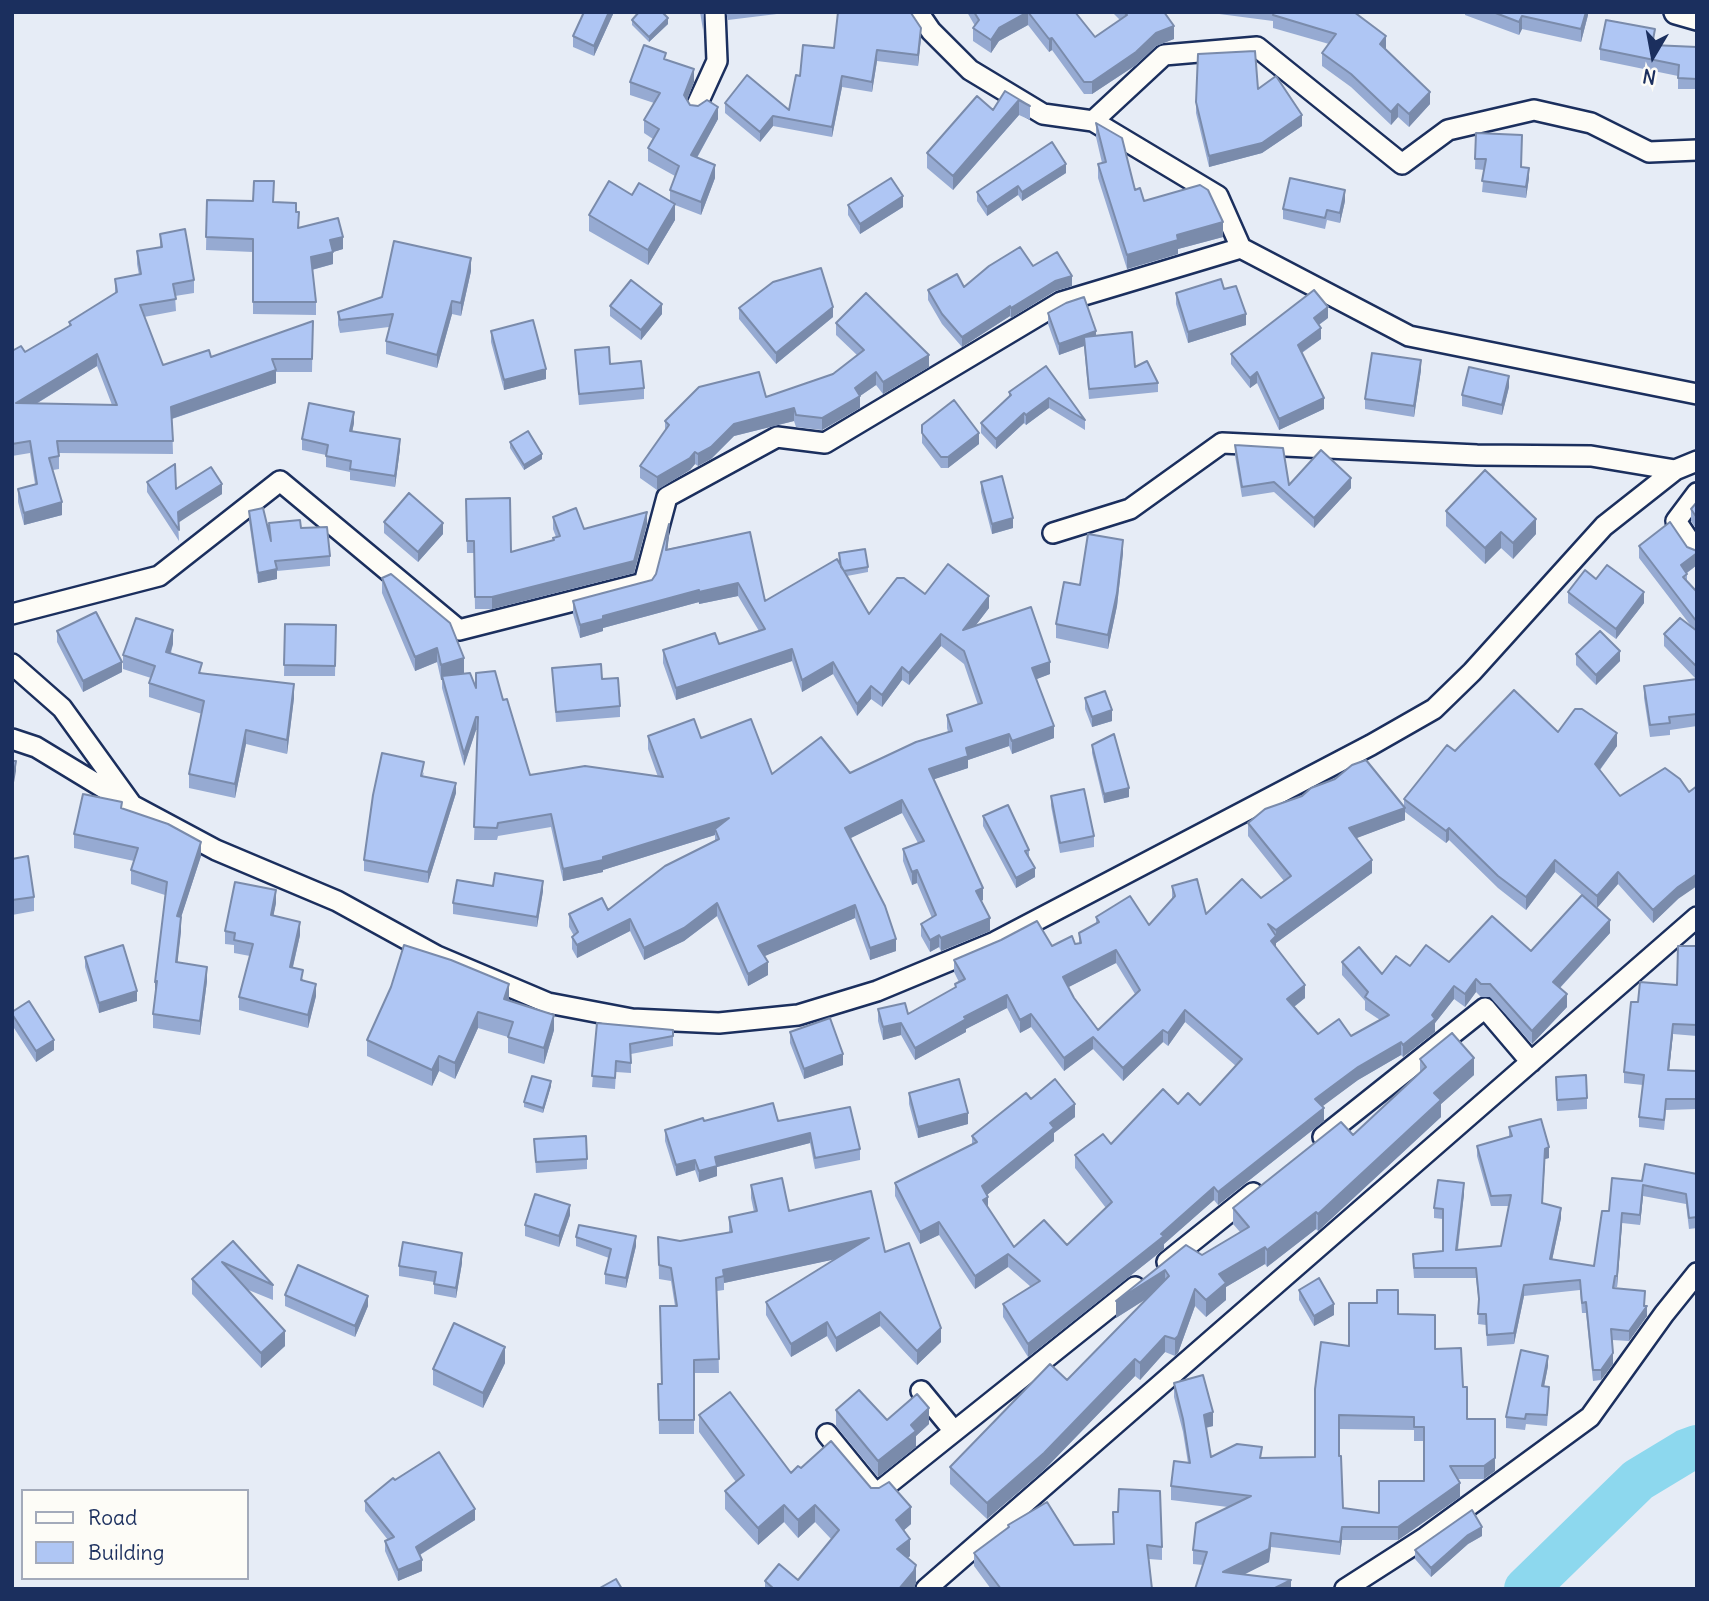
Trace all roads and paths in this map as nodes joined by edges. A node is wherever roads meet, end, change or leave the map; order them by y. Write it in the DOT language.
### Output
graph roads {
  1 [pos="715,12"];
  2 [pos="918,12"];
  3 [pos="1676,12"];
  4 [pos="1697,18"];
  5 [pos="696,107"];
  6 [pos="1093,121"];
  7 [pos="1697,150"];
  8 [pos="1241,248"];
  9 [pos="1697,394"];
  10 [pos="1697,461"];
  11 [pos="1675,470"];
  12 [pos="1697,493"];
  13 [pos="1053,533"];
  14 [pos="1697,552"];
  15 [pos="12,614"];
  16 [pos="12,664"];
  17 [pos="12,739"];
  18 [pos="132,805"];
  19 [pos="1697,917"];
  20 [pos="1531,1062"];
  21 [pos="1311,1146"];
  22 [pos="1268,1181"];
  23 [pos="1697,1273"];
  24 [pos="921,1391"];
  25 [pos="954,1431"];
  26 [pos="827,1434"];
  27 [pos="926,1589"];
  28 [pos="1345,1589"];
  1 -- 5 [label="street"];
  2 -- 6 [label="street"];
  3 -- 4 [label="street"];
  6 -- 7 [label="street"];
  6 -- 8 [label="street"];
  8 -- 9 [label="street"];
  8 -- 15 [label="street"];
  10 -- 11 [label="street"];
  11 -- 13 [label="street"];
  11 -- 18 [label="street"];
  12 -- 14 [label="street"];
  16 -- 18 [label="street"];
  17 -- 18 [label="street"];
  19 -- 20 [label="street"];
  20 -- 21 [label="street"];
  20 -- 27 [label="street"];
  22 -- 25 [label="street"];
  23 -- 28 [label="street"];
  24 -- 25 [label="street"];
  25 -- 26 [label="street"];
}
